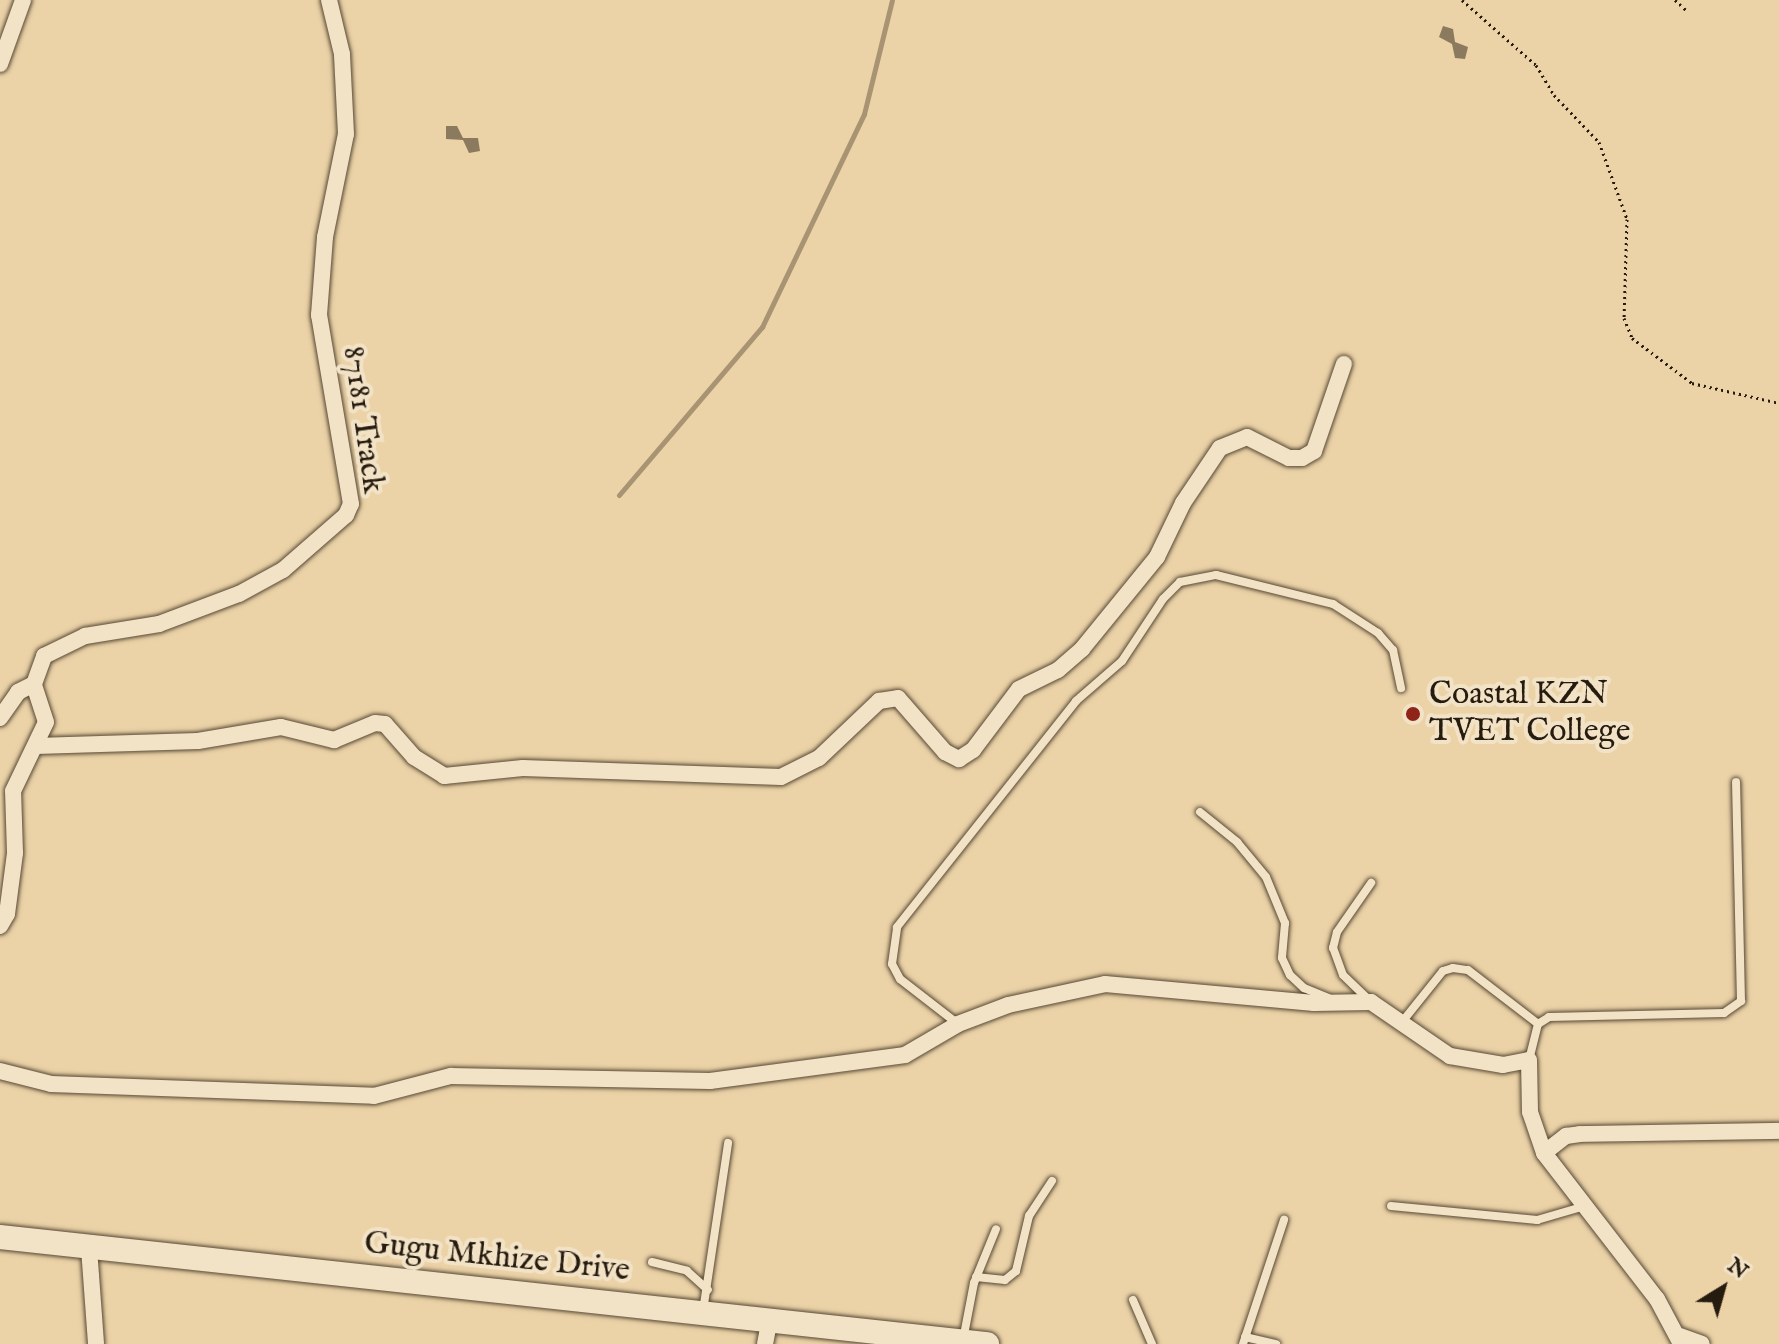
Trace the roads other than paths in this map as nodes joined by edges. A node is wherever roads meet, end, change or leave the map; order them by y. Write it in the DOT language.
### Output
graph roads {
  1 [pos="23,0"];
  2 [pos="329,0"];
  3 [pos="0,64"];
  4 [pos="1344,364"];
  5 [pos="34,684"];
  6 [pos="1401,688"];
  7 [pos="0,718"];
  8 [pos="36,746"];
  9 [pos="1736,782"];
  10 [pos="1200,812"];
  11 [pos="1371,883"];
  12 [pos="0,926"];
  13 [pos="1371,1002"];
  14 [pos="1341,1003"];
  15 [pos="1402,1022"];
  16 [pos="958,1024"];
  17 [pos="1538,1024"];
  18 [pos="1529,1060"];
  19 [pos="0,1071"];
  20 [pos="1779,1131"];
  21 [pos="728,1143"];
  22 [pos="1544,1153"];
  23 [pos="1052,1181"];
  24 [pos="1391,1206"];
  25 [pos="1585,1206"];
  26 [pos="1284,1220"];
  27 [pos="996,1229"];
  28 [pos="0,1237"];
  29 [pos="89,1248"];
  30 [pos="652,1262"];
  31 [pos="976,1277"];
  32 [pos="1133,1300"];
  33 [pos="705,1301"];
  34 [pos="770,1318"];
  35 [pos="1244,1340"];
  36 [pos="1681,1340"];
  37 [pos="975,1343"];
  38 [pos="96,1344"];
  39 [pos="765,1344"];
  40 [pos="1152,1344"];
  41 [pos="1276,1344"];
  42 [pos="1702,1344"];
  1 -- 3 [label="street"];
  2 -- 5 [label="street, 87181 Track"];
  4 -- 8 [label="street"];
  5 -- 7 [label="street"];
  5 -- 8 [label="street"];
  6 -- 16 [label="lane"];
  8 -- 12 [label="street"];
  9 -- 17 [label="lane"];
  10 -- 14 [label="lane"];
  11 -- 13 [label="lane"];
  13 -- 14 [label="street"];
  13 -- 15 [label="street"];
  14 -- 16 [label="street"];
  15 -- 17 [label="lane"];
  15 -- 18 [label="street"];
  16 -- 19 [label="street"];
  17 -- 18 [label="lane"];
  18 -- 22 [label="street"];
  20 -- 22 [label="street"];
  21 -- 33 [label="lane"];
  22 -- 25 [label="street"];
  23 -- 31 [label="lane"];
  24 -- 25 [label="lane"];
  25 -- 36 [label="street"];
  26 -- 35 [label="lane"];
  27 -- 31 [label="lane"];
  28 -- 29 [label="street, Gugu Mkhize Drive"];
  29 -- 33 [label="street, Gugu Mkhize Drive"];
  29 -- 38 [label="street"];
  30 -- 33 [label="lane"];
  31 -- 37 [label="lane"];
  32 -- 40 [label="lane"];
  33 -- 34 [label="street, Gugu Mkhize Drive"];
  34 -- 37 [label="street, Gugu Mkhize Drive"];
  34 -- 39 [label="street"];
  35 -- 41 [label="lane"];
  36 -- 42 [label="street"];
}
